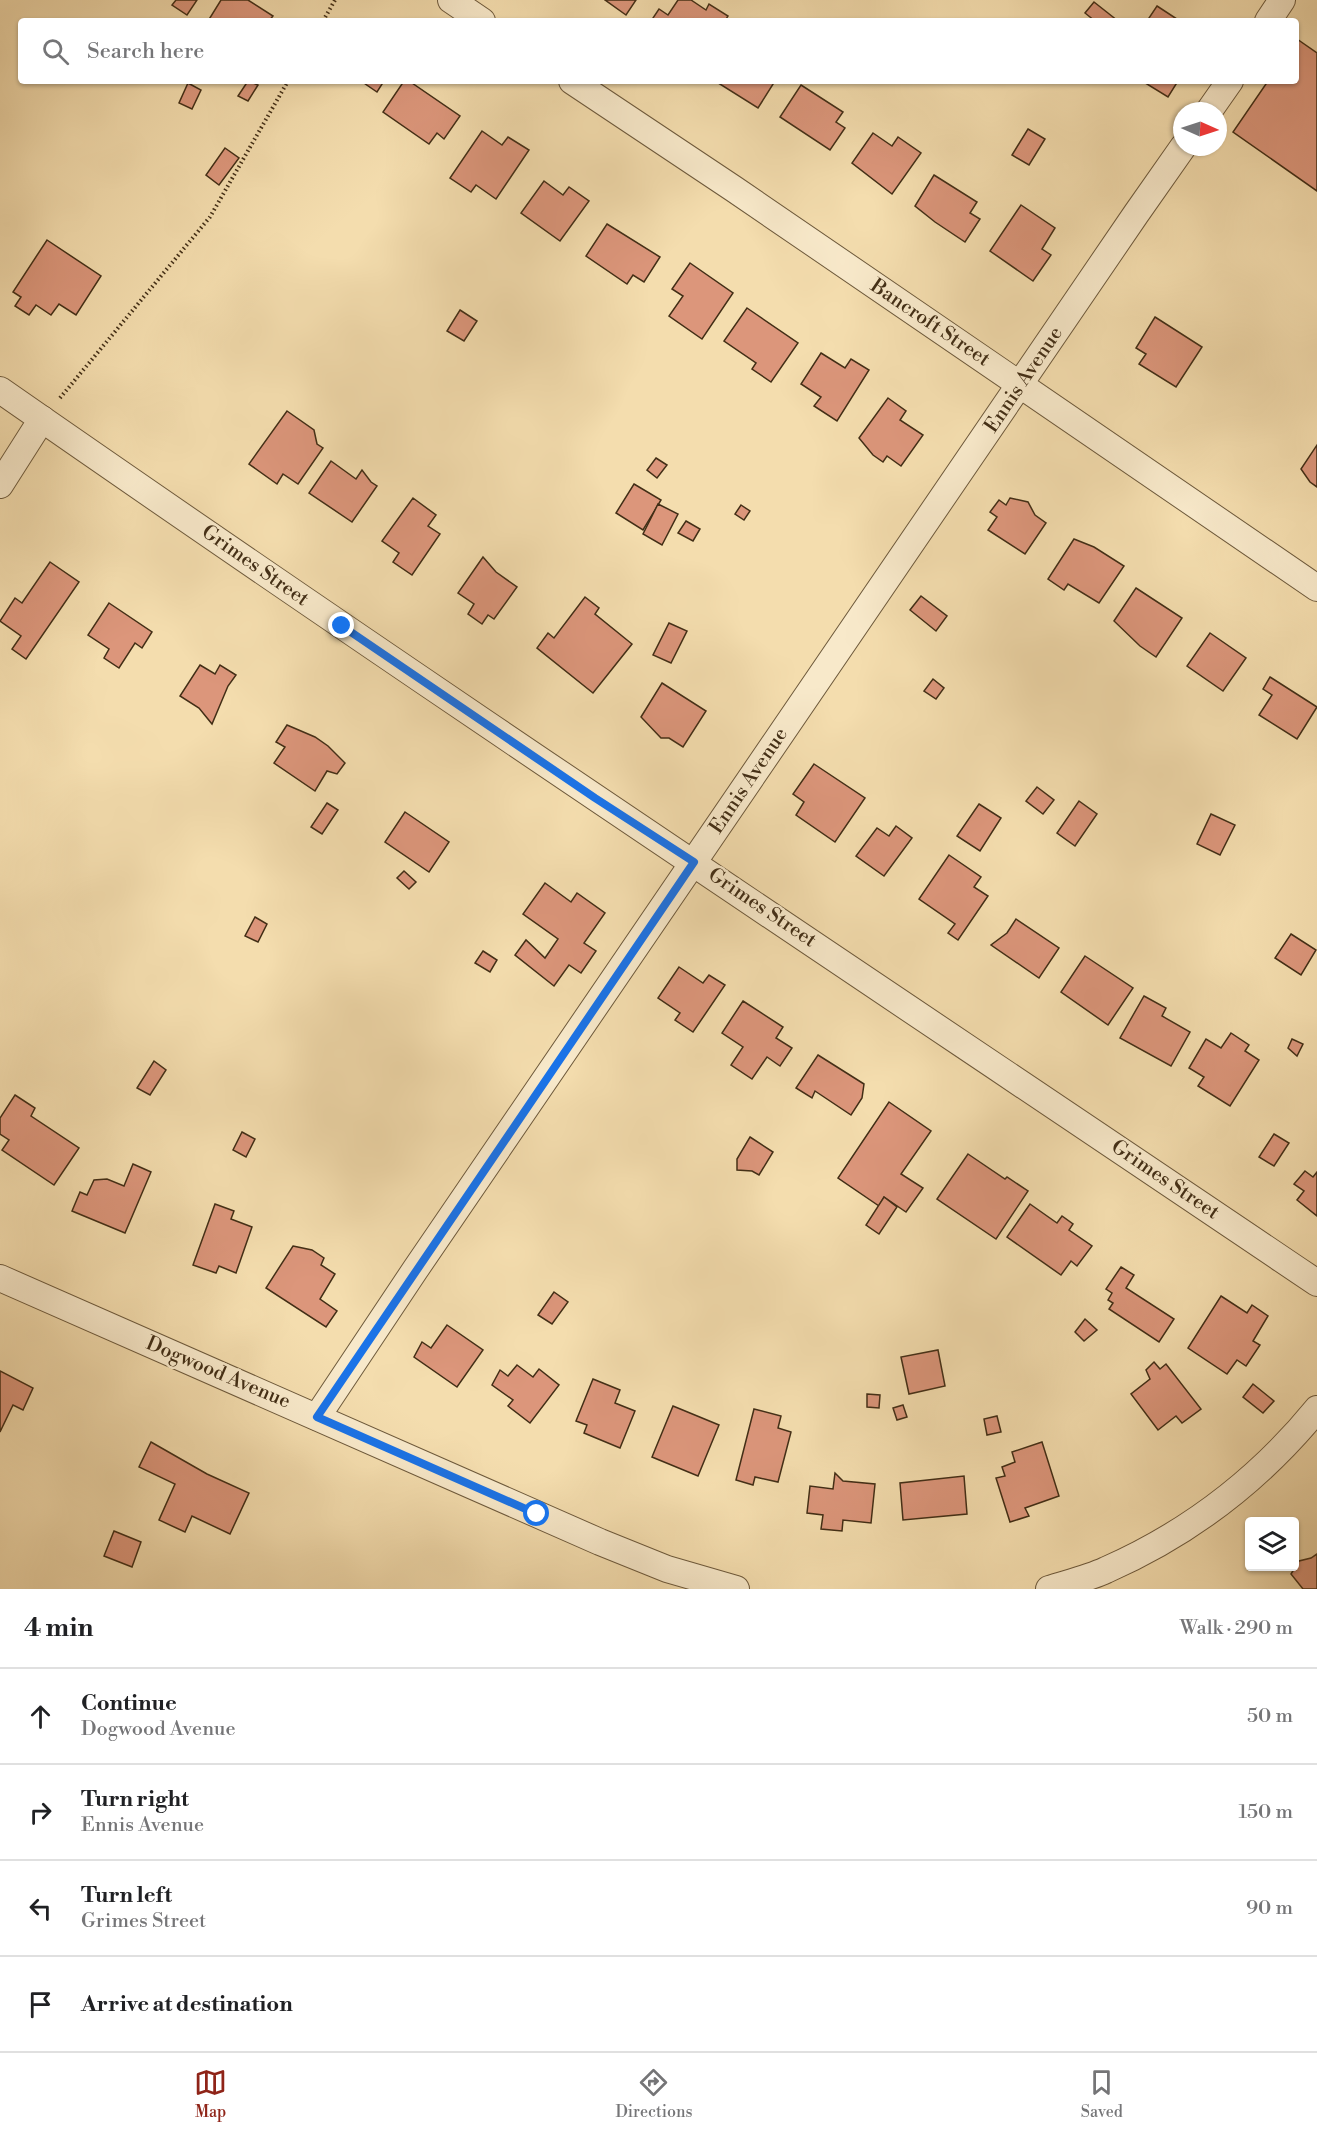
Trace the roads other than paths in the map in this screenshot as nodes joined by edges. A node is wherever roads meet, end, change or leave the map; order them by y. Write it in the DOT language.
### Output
graph roads {
  1 [pos="451,0"];
  2 [pos="1282,0"];
  3 [pos="478,18"];
  4 [pos="1271,18"];
  5 [pos="576,84"];
  6 [pos="1228,84"];
  7 [pos="1215,102"];
  8 [pos="1177,156"];
  9 [pos="1021,385"];
  10 [pos="0,390"];
  11 [pos="42,420"];
  12 [pos="0,485"];
  13 [pos="1317,588"];
  14 [pos="694,862"];
  15 [pos="0,1278"];
  16 [pos="1317,1283"];
  17 [pos="1317,1409"];
  18 [pos="317,1417"];
  19 [pos="736,1589"];
  20 [pos="1049,1589"];
  1 -- 3 [label="street"];
  2 -- 4 [label="street"];
  5 -- 9 [label="street, Bancroft Street"];
  6 -- 7 [label="street"];
  8 -- 9 [label="street, Ennis Avenue"];
  9 -- 13 [label="street, Bancroft Street"];
  9 -- 14 [label="street, Ennis Avenue"];
  10 -- 11 [label="street, Grimes Street"];
  11 -- 12 [label="street"];
  11 -- 14 [label="street, Grimes Street"];
  14 -- 16 [label="street, Grimes Street"];
  14 -- 18 [label="street, Ennis Avenue"];
  15 -- 18 [label="street, Dogwood Avenue"];
  17 -- 20 [label="street"];
  18 -- 19 [label="street, Dogwood Avenue"];
}
